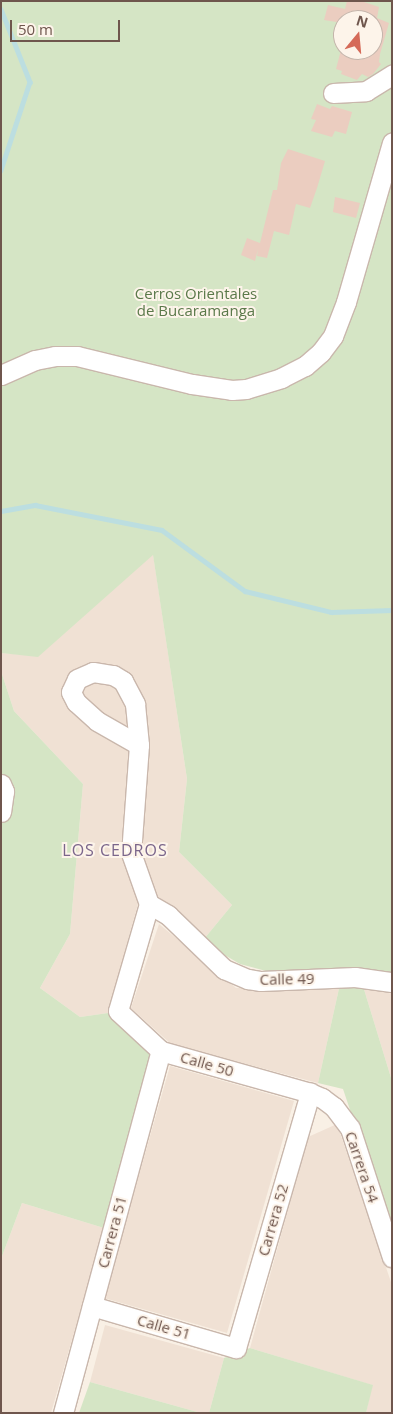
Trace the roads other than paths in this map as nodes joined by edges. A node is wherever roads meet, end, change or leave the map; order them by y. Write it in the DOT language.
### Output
graph roads {
  1 [pos="392,75"];
  2 [pos="333,93"];
  3 [pos="392,143"];
  4 [pos="1,375"];
  5 [pos="139,745"];
  6 [pos="1,784"];
  7 [pos="1,812"];
  8 [pos="149,904"];
  9 [pos="392,982"];
  10 [pos="162,1051"];
  11 [pos="310,1093"];
  12 [pos="392,1257"];
  13 [pos="92,1306"];
  14 [pos="236,1348"];
  15 [pos="63,1413"];
  1 -- 2 [label="street"];
  3 -- 4 [label="street"];
  5 -- 8 [label="street"];
  6 -- 7 [label="street"];
  8 -- 9 [label="street, Calle 49"];
  8 -- 10 [label="street, Calle 50"];
  10 -- 11 [label="street, Calle 50"];
  10 -- 13 [label="street, Carrera 51"];
  11 -- 12 [label="street, Carrera 54"];
  11 -- 14 [label="street, Carrera 52"];
  13 -- 14 [label="street, Calle 51"];
  13 -- 15 [label="street, Carrera 51"];
}
